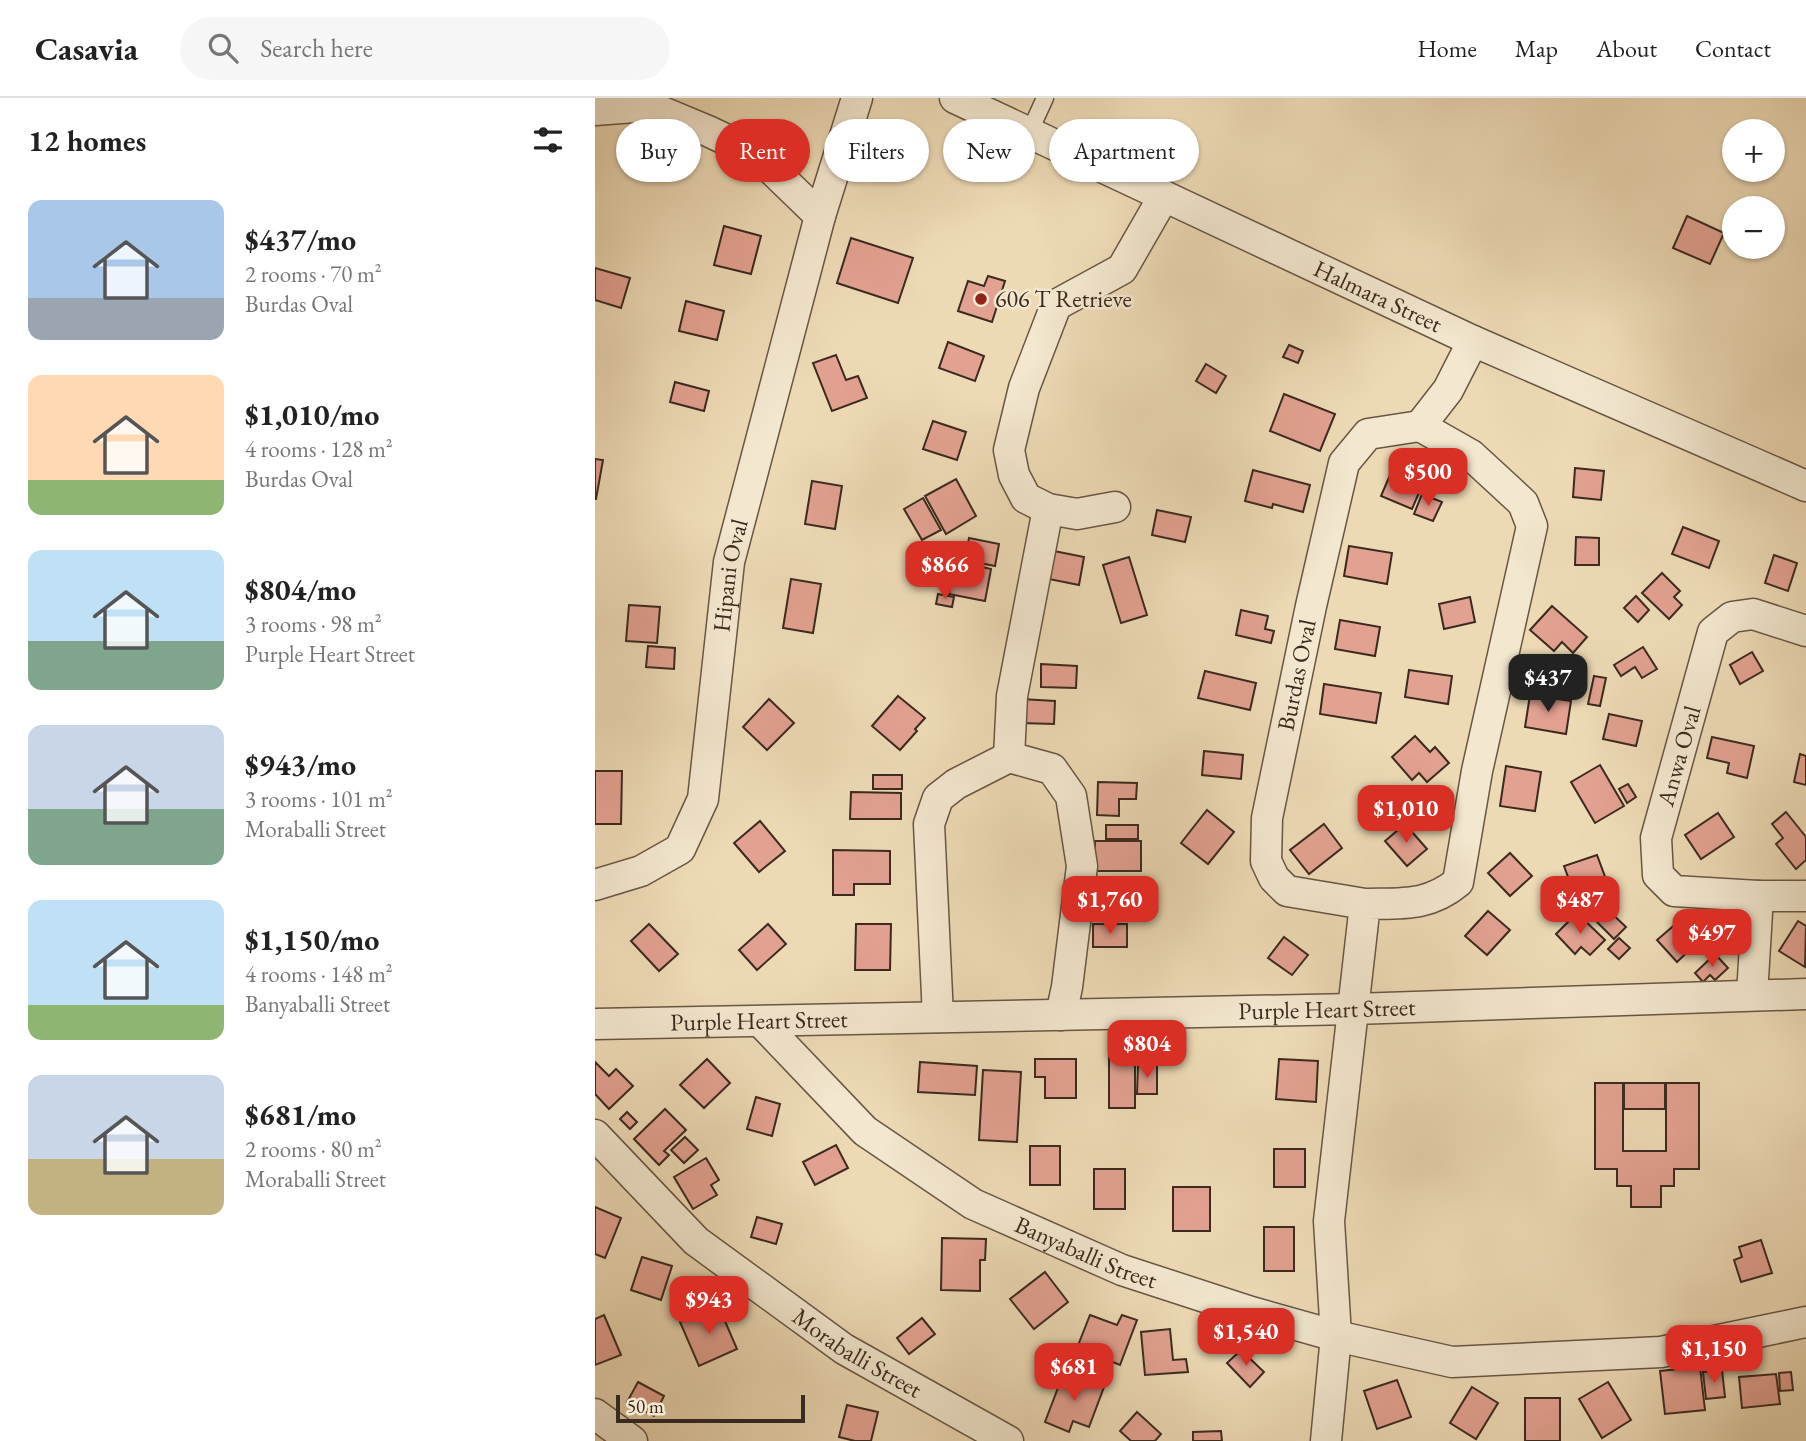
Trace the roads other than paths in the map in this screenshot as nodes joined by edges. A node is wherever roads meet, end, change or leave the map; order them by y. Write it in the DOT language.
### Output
graph roads {
  1 [pos="857,98"];
  2 [pos="955,98"];
  3 [pos="1045,98"];
  4 [pos="595,110"];
  5 [pos="999,119"];
  6 [pos="1035,120"];
  7 [pos="1035,136"];
  8 [pos="1164,195"];
  9 [pos="820,216"];
  10 [pos="1473,341"];
  11 [pos="1419,426"];
  12 [pos="1806,486"];
  13 [pos="1115,507"];
  14 [pos="1048,509"];
  15 [pos="1806,631"];
  16 [pos="1009,757"];
  17 [pos="595,885"];
  18 [pos="1758,896"];
  19 [pos="1806,896"];
  20 [pos="1365,904"];
  21 [pos="1806,994"];
  22 [pos="1752,995"];
  23 [pos="1354,1009"];
  24 [pos="1061,1015"];
  25 [pos="938,1017"];
  26 [pos="761,1022"];
  27 [pos="595,1024"];
  28 [pos="595,1135"];
  29 [pos="1806,1322"];
  30 [pos="1336,1336"];
  31 [pos="595,1414"];
  32 [pos="632,1441"];
  33 [pos="1008,1441"];
  34 [pos="1326,1441"];
  1 -- 9 [label="street, Hipani Oval"];
  2 -- 5 [label="street, Halmara Street"];
  3 -- 6 [label="lane"];
  4 -- 9 [label="street"];
  7 -- 8 [label="street, Halmara Street"];
  8 -- 10 [label="street, Halmara Street"];
  8 -- 14 [label="street"];
  9 -- 17 [label="street, Hipani Oval"];
  10 -- 11 [label="street"];
  10 -- 12 [label="street, Halmara Street"];
  11 -- 20 [label="street, Burdas Oval"];
  11 -- 20 [label="street, Burdas Oval"];
  13 -- 14 [label="street"];
  14 -- 16 [label="street"];
  15 -- 18 [label="street, Anwa Oval"];
  16 -- 24 [label="street"];
  16 -- 25 [label="street"];
  18 -- 19 [label="street, Anwa Oval"];
  18 -- 22 [label="street"];
  20 -- 23 [label="street"];
  21 -- 22 [label="street, Purple Heart Street"];
  22 -- 23 [label="street, Purple Heart Street"];
  23 -- 24 [label="street, Purple Heart Street"];
  23 -- 30 [label="street"];
  24 -- 25 [label="street, Purple Heart Street"];
  25 -- 26 [label="street, Purple Heart Street"];
  26 -- 27 [label="street, Purple Heart Street"];
  26 -- 30 [label="street, Banyaballi Street"];
  28 -- 33 [label="street, Moraballi Street"];
  29 -- 30 [label="street, Banyaballi Street"];
  30 -- 34 [label="street"];
  31 -- 32 [label="street"];
}
